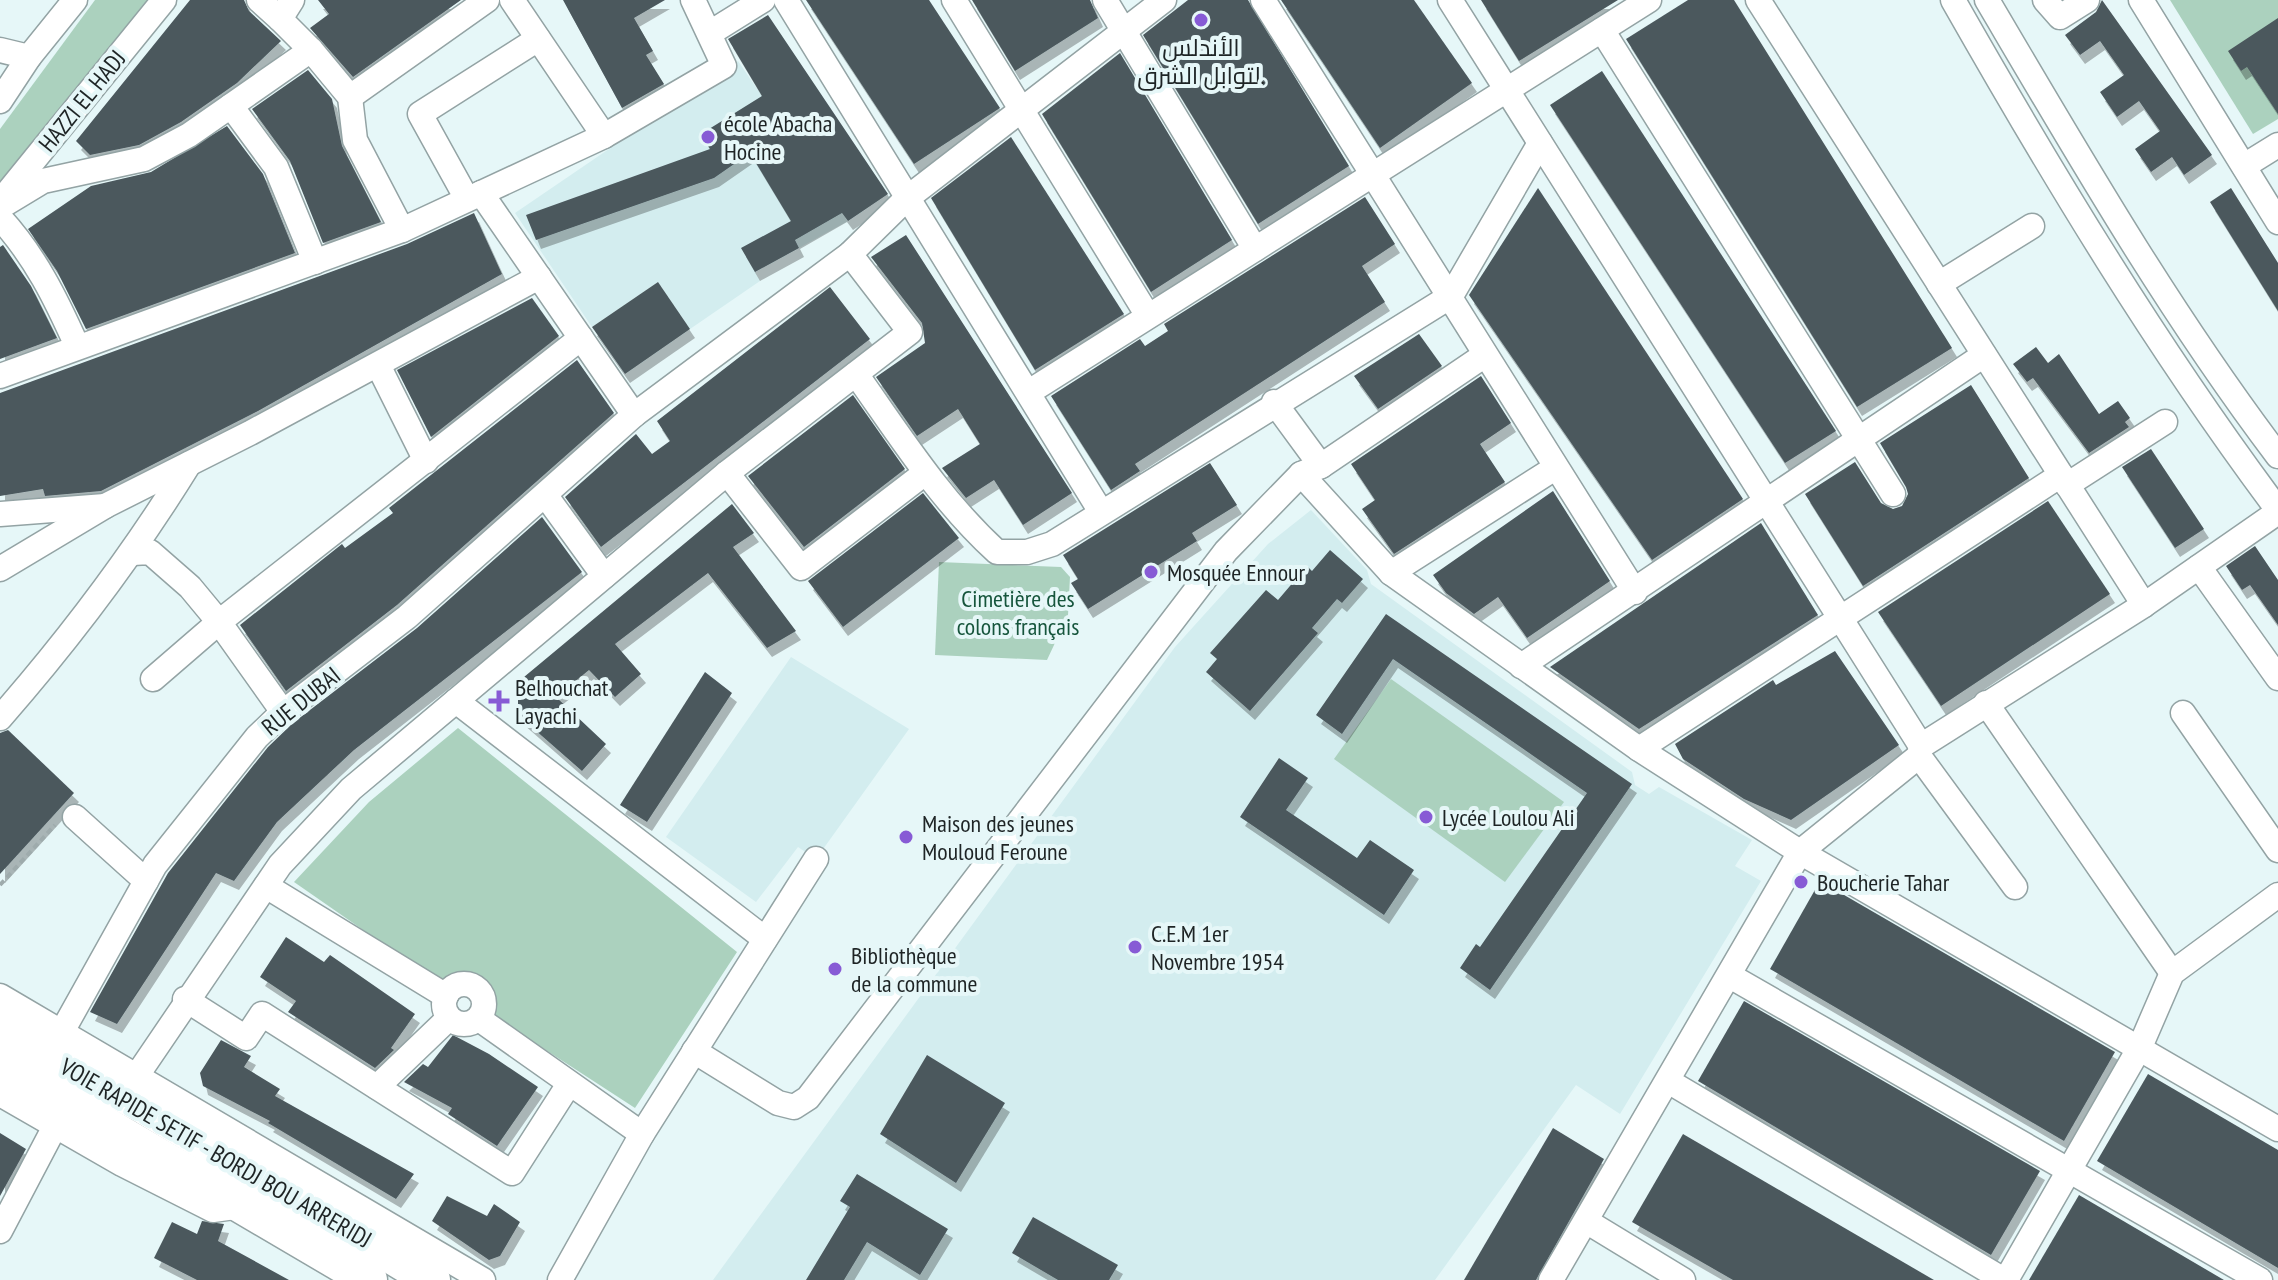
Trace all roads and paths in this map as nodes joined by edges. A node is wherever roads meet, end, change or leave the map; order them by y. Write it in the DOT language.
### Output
graph roads {
  1 [pos="75,0"];
  2 [pos="164,0"];
  3 [pos="259,0"];
  4 [pos="487,0"];
  5 [pos="512,0"];
  6 [pos="693,0"];
  7 [pos="763,0"];
  8 [pos="786,0"];
  9 [pos="954,0"];
  10 [pos="1105,0"];
  11 [pos="1164,0"];
  12 [pos="1263,0"];
  13 [pos="1450,0"];
  14 [pos="1649,0"];
  15 [pos="1758,0"];
  16 [pos="1953,0"];
  17 [pos="1987,0"];
  18 [pos="2045,0"];
  19 [pos="2087,0"];
  20 [pos="2141,0"];
  21 [pos="286,9"];
  22 [pos="1602,30"];
  23 [pos="1124,31"];
  24 [pos="710,33"];
  25 [pos="538,39"];
  26 [pos="0,50"];
  27 [pos="311,50"];
  28 [pos="29,57"];
  29 [pos="1506,89"];
  30 [pos="350,97"];
  31 [pos="0,101"];
  32 [pos="231,106"];
  33 [pos="1022,111"];
  34 [pos="604,136"];
  35 [pos="1540,143"];
  36 [pos="2278,145"];
  37 [pos="2244,166"];
  38 [pos="1373,174"];
  39 [pos="474,196"];
  40 [pos="906,199"];
  41 [pos="0,204"];
  42 [pos="0,218"];
  43 [pos="2278,222"];
  44 [pos="2032,226"];
  45 [pos="402,230"];
  46 [pos="1255,249"];
  47 [pos="850,254"];
  48 [pos="315,262"];
  49 [pos="539,277"];
  50 [pos="1939,284"];
  51 [pos="1451,296"];
  52 [pos="1148,316"];
  53 [pos="581,338"];
  54 [pos="77,346"];
  55 [pos="1485,355"];
  56 [pos="1984,355"];
  57 [pos="378,365"];
  58 [pos="856,374"];
  59 [pos="0,376"];
  60 [pos="1029,392"];
  61 [pos="1274,402"];
  62 [pos="634,415"];
  63 [pos="2165,422"];
  64 [pos="1860,438"];
  65 [pos="2278,456"];
  66 [pos="426,461"];
  67 [pos="190,464"];
  68 [pos="1555,468"];
  69 [pos="1311,470"];
  70 [pos="727,473"];
  71 [pos="925,473"];
  72 [pos="2064,480"];
  73 [pos="1893,494"];
  74 [pos="546,496"];
  75 [pos="1767,501"];
  76 [pos="107,505"];
  77 [pos="2278,511"];
  78 [pos="1101,512"];
  79 [pos="0,514"];
  80 [pos="133,553"];
  81 [pos="2199,567"];
  82 [pos="0,569"];
  83 [pos="1391,573"];
  84 [pos="604,576"];
  85 [pos="1635,592"];
  86 [pos="2144,605"];
  87 [pos="1840,618"];
  88 [pos="219,622"];
  89 [pos="1521,666"];
  90 [pos="2278,678"];
  91 [pos="153,679"];
  92 [pos="456,701"];
  93 [pos="1986,703"];
  94 [pos="283,712"];
  95 [pos="2183,713"];
  96 [pos="0,718"];
  97 [pos="1639,749"];
  98 [pos="1920,751"];
  99 [pos="75,817"];
  100 [pos="2278,850"];
  101 [pos="1800,852"];
  102 [pos="816,859"];
  103 [pos="146,881"];
  104 [pos="0,885"];
  105 [pos="266,886"];
  106 [pos="2015,887"];
  107 [pos="2278,895"];
  108 [pos="765,939"];
  109 [pos="2172,973"];
  110 [pos="1730,976"];
  111 [pos="0,996"];
  112 [pos="185,999"];
  113 [pos="448,1007"];
  114 [pos="479,1019"];
  115 [pos="0,1027"];
  116 [pos="55,1043"];
  117 [pos="2140,1047"];
  118 [pos="694,1051"];
  119 [pos="0,1063"];
  120 [pos="1668,1081"];
  121 [pos="569,1084"];
  122 [pos="130,1086"];
  123 [pos="377,1087"];
  124 [pos="0,1094"];
  125 [pos="61,1115"];
  126 [pos="2278,1129"];
  127 [pos="642,1134"];
  128 [pos="2069,1170"];
  129 [pos="1586,1221"];
  130 [pos="0,1231"];
  131 [pos="369,1280"];
  132 [pos="432,1280"];
  133 [pos="483,1280"];
  134 [pos="560,1280"];
  135 [pos="1551,1280"];
  136 [pos="1683,1280"];
  137 [pos="2005,1280"];
  138 [pos="2260,1280"];
  1 -- 28 [label="street"];
  2 -- 41 [label="street, HAZZI EL HADJ"];
  3 -- 21 [label="street"];
  4 -- 30 [label="street"];
  5 -- 25 [label="street"];
  6 -- 24 [label="street"];
  7 -- 24 [label="street"];
  8 -- 40 [label="street"];
  9 -- 33 [label="street"];
  10 -- 23 [label="street"];
  11 -- 23 [label="street, RUE DUBAI"];
  12 -- 38 [label="street"];
  13 -- 29 [label="street"];
  14 -- 22 [label="street"];
  15 -- 50 [label="street"];
  16 -- 77 [label="street"];
  17 -- 65 [label="street"];
  18 -- 19 [label="street"];
  20 -- 37 [label="street"];
  21 -- 27 [label="street"];
  22 -- 29 [label="street"];
  22 -- 64 [label="street"];
  23 -- 33 [label="street, RUE DUBAI"];
  23 -- 46 [label="street"];
  24 -- 34 [label="street"];
  25 -- 34 [label="street"];
  25 -- 39 [label="street"];
  26 -- 28 [label="street"];
  27 -- 30 [label="street"];
  27 -- 32 [label="street"];
  28 -- 31 [label="street"];
  29 -- 35 [label="street"];
  29 -- 38 [label="street"];
  30 -- 45 [label="street"];
  32 -- 41 [label="street"];
  32 -- 48 [label="street"];
  33 -- 40 [label="street, RUE DUBAI"];
  33 -- 52 [label="street"];
  34 -- 39 [label="street"];
  35 -- 51 [label="street"];
  35 -- 75 [label="street"];
  36 -- 37 [label="street"];
  37 -- 43 [label="street"];
  38 -- 46 [label="street"];
  38 -- 51 [label="street"];
  39 -- 45 [label="street"];
  39 -- 49 [label="street"];
  40 -- 47 [label="street, RUE DUBAI"];
  40 -- 60 [label="street"];
  42 -- 54 [label="street"];
  44 -- 50 [label="street"];
  45 -- 48 [label="street"];
  46 -- 52 [label="street"];
  47 -- 58 [label="street"];
  47 -- 62 [label="street, RUE DUBAI"];
  48 -- 54 [label="street"];
  49 -- 53 [label="street"];
  49 -- 57 [label="street"];
  50 -- 56 [label="street"];
  51 -- 55 [label="street"];
  51 -- 61 [label="street"];
  52 -- 60 [label="street"];
  53 -- 62 [label="street"];
  53 -- 66 [label="street"];
  54 -- 59 [label="street"];
  55 -- 68 [label="street"];
  55 -- 69 [label="street"];
  56 -- 64 [label="street"];
  56 -- 72 [label="street"];
  57 -- 66 [label="street"];
  57 -- 67 [label="street"];
  58 -- 70 [label="street"];
  58 -- 71 [label="street"];
  60 -- 78 [label="street"];
  61 -- 69 [label="street"];
  61 -- 78 [label="street"];
  62 -- 74 [label="street, RUE DUBAI"];
  63 -- 72 [label="street"];
  64 -- 73 [label="street"];
  64 -- 75 [label="street"];
  66 -- 88 [label="street"];
  67 -- 76 [label="street"];
  67 -- 80 [label="street"];
  68 -- 83 [label="street"];
  68 -- 85 [label="street"];
  69 -- 83 [label="street"];
  69 -- 118 [label="street"];
  70 -- 71 [label="street"];
  70 -- 84 [label="street"];
  71 -- 78 [label="street"];
  72 -- 86 [label="street"];
  72 -- 87 [label="street"];
  74 -- 84 [label="street"];
  74 -- 94 [label="street, RUE DUBAI"];
  75 -- 85 [label="street"];
  75 -- 87 [label="street"];
  76 -- 79 [label="street"];
  76 -- 82 [label="street"];
  77 -- 81 [label="street"];
  80 -- 88 [label="street"];
  80 -- 96 [label="street"];
  81 -- 86 [label="street"];
  81 -- 90 [label="street"];
  83 -- 89 [label="street"];
  84 -- 92 [label="street"];
  85 -- 89 [label="street"];
  86 -- 93 [label="street"];
  87 -- 97 [label="street"];
  87 -- 98 [label="street"];
  88 -- 91 [label="street"];
  88 -- 94 [label="street"];
  89 -- 97 [label="street"];
  92 -- 105 [label="street"];
  92 -- 108 [label="street"];
  93 -- 98 [label="street"];
  93 -- 109 [label="street"];
  94 -- 103 [label="street, RUE DUBAI"];
  95 -- 100 [label="street"];
  97 -- 101 [label="street"];
  98 -- 101 [label="street"];
  98 -- 106 [label="street"];
  99 -- 103 [label="street"];
  99 -- 104 [label="path"];
  101 -- 110 [label="street"];
  101 -- 117 [label="street"];
  102 -- 108 [label="street"];
  103 -- 116 [label="street, RUE DUBAI"];
  105 -- 112 [label="street"];
  105 -- 113 [label="street"];
  107 -- 109 [label="street"];
  108 -- 118 [label="street"];
  109 -- 117 [label="street"];
  110 -- 120 [label="street"];
  110 -- 128 [label="street"];
  111 -- 116 [label="street"];
  112 -- 122 [label="street"];
  112 -- 123 [label="street"];
  113 -- 114 [label="street"];
  113 -- 114 [label="street"];
  113 -- 123 [label="street"];
  114 -- 121 [label="street"];
  115 -- 116 [label="highway, VOIE RAPIDE SETIF - BORDJ BOU ARRERIDJ"];
  116 -- 122 [label="highway, VOIE RAPIDE SETIF - BORDJ BOU ARRERIDJ"];
  117 -- 126 [label="street"];
  117 -- 128 [label="street"];
  118 -- 127 [label="street"];
  119 -- 125 [label="highway, VOIE RAPIDE SETIF - BORDJ BOU ARRERIDJ"];
  120 -- 129 [label="street"];
  120 -- 137 [label="street"];
  121 -- 123 [label="street"];
  121 -- 127 [label="street"];
  122 -- 132 [label="highway, VOIE RAPIDE SETIF - BORDJ BOU ARRERIDJ"];
  122 -- 133 [label="street"];
  124 -- 125 [label="street"];
  125 -- 130 [label="street"];
  125 -- 131 [label="highway, VOIE RAPIDE SETIF - BORDJ BOU ARRERIDJ"];
  127 -- 134 [label="street"];
  128 -- 137 [label="street"];
  128 -- 138 [label="street"];
  129 -- 135 [label="street"];
  129 -- 136 [label="street"];
}
